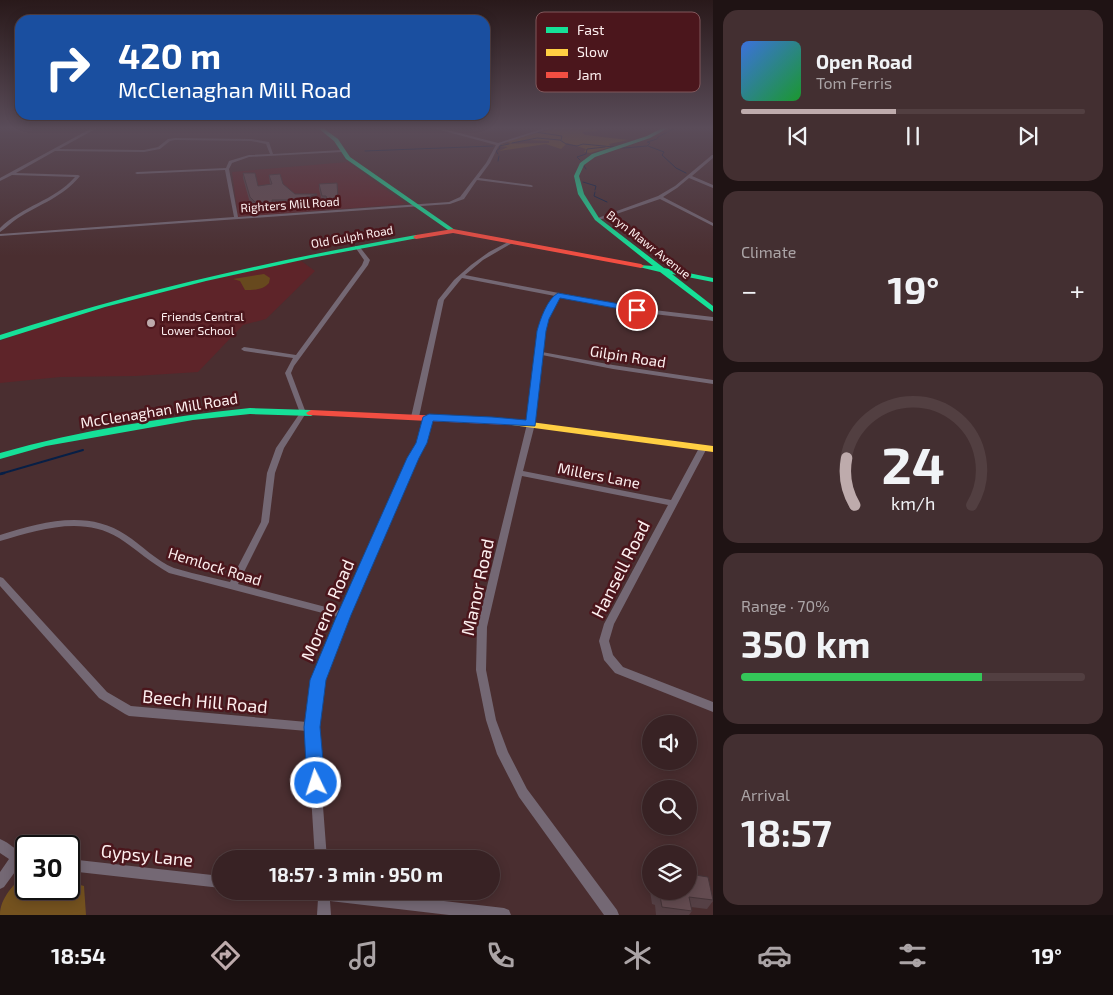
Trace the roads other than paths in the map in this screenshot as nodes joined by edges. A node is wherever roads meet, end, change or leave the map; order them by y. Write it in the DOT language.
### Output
graph roads {
  1 [pos="17,171"];
  2 [pos="189,171"];
  3 [pos="227,171"];
  4 [pos="366,171"];
  5 [pos="483,171"];
  6 [pos="578,171"];
  7 [pos="695,171"];
  8 [pos="137,173"];
  9 [pos="11,174"];
  10 [pos="688,176"];
  11 [pos="477,178"];
  12 [pos="0,180"];
  13 [pos="531,186"];
  14 [pos="713,187"];
  15 [pos="660,197"];
  16 [pos="414,205"];
  17 [pos="236,218"];
  18 [pos="597,219"];
  19 [pos="713,225"];
  20 [pos="453,231"];
  21 [pos="0,233"];
  22 [pos="512,242"];
  23 [pos="357,248"];
  24 [pos="646,258"];
  25 [pos="630,265"];
  26 [pos="662,271"];
  27 [pos="462,276"];
  28 [pos="713,280"];
  29 [pos="558,296"];
  30 [pos="713,310"];
  31 [pos="713,319"];
  32 [pos="0,338"];
  33 [pos="244,349"];
  34 [pos="539,354"];
  35 [pos="296,357"];
  36 [pos="713,382"];
  37 [pos="303,413"];
  38 [pos="415,417"];
  39 [pos="429,417"];
  40 [pos="531,424"];
  41 [pos="708,449"];
  42 [pos="0,456"];
  43 [pos="520,473"];
  44 [pos="672,503"];
  45 [pos="0,538"];
  46 [pos="0,580"];
  47 [pos="232,586"];
  48 [pos="344,615"];
  49 [pos="713,707"];
  50 [pos="312,727"];
  51 [pos="0,845"];
  52 [pos="320,850"];
  53 [pos="15,855"];
  54 [pos="80,866"];
  55 [pos="15,867"];
  56 [pos="212,881"];
  57 [pos="0,883"];
  58 [pos="324,900"];
  59 [pos="381,900"];
  60 [pos="324,915"];
  61 [pos="504,915"];
  62 [pos="612,915"];
  1 -- 9 [label="street"];
  2 -- 8 [label="street"];
  3 -- 17 [label="street"];
  4 -- 16 [label="street"];
  5 -- 11 [label="street, Righters Mill Road"];
  6 -- 18 [label="street, Bryn Mawr Avenue"];
  7 -- 10 [label="street"];
  9 -- 12 [label="street"];
  9 -- 21 [label="street"];
  10 -- 14 [label="street"];
  10 -- 15 [label="street"];
  11 -- 13 [label="street"];
  11 -- 16 [label="street, Righters Mill Road"];
  15 -- 18 [label="street"];
  15 -- 19 [label="street"];
  16 -- 17 [label="street, Righters Mill Road"];
  16 -- 20 [label="street"];
  17 -- 21 [label="street, Righters Mill Road"];
  18 -- 24 [label="street, Bryn Mawr Avenue"];
  20 -- 22 [label="street, Old Gulph Road"];
  20 -- 23 [label="street, Old Gulph Road"];
  22 -- 25 [label="street, Old Gulph Road"];
  22 -- 27 [label="street"];
  23 -- 32 [label="street, Old Gulph Road"];
  23 -- 35 [label="street"];
  24 -- 25 [label="street"];
  24 -- 26 [label="street, Bryn Mawr Avenue"];
  25 -- 26 [label="street, Old Gulph Road"];
  26 -- 28 [label="street, Old Gulph Road"];
  26 -- 30 [label="street, Bryn Mawr Avenue"];
  27 -- 29 [label="street"];
  27 -- 38 [label="street"];
  29 -- 31 [label="street"];
  29 -- 34 [label="street, Manor Road"];
  33 -- 35 [label="street"];
  34 -- 36 [label="street, Gilpin Road"];
  34 -- 40 [label="street, Manor Road"];
  35 -- 37 [label="street"];
  37 -- 38 [label="street, McClenaghan Mill Road"];
  37 -- 42 [label="street, McClenaghan Mill Road"];
  37 -- 47 [label="street"];
  38 -- 39 [label="street, McClenaghan Mill Road"];
  39 -- 40 [label="street"];
  39 -- 48 [label="street, Moreno Road"];
  40 -- 41 [label="street"];
  40 -- 43 [label="street, Manor Road"];
  41 -- 44 [label="street, Hansell Road"];
  43 -- 44 [label="street, Millers Lane"];
  43 -- 62 [label="street, Manor Road"];
  44 -- 49 [label="street, Hansell Road"];
  45 -- 47 [label="street, Hemlock Road"];
  46 -- 50 [label="street, Beech Hill Road"];
  47 -- 48 [label="street, Hemlock Road"];
  48 -- 50 [label="street, Moreno Road"];
  50 -- 52 [label="street, Moreno Road"];
  51 -- 53 [label="street"];
  54 -- 56 [label="street, Gypsy Lane"];
  55 -- 57 [label="street"];
  58 -- 60 [label="street"];
  59 -- 61 [label="street"];
}
